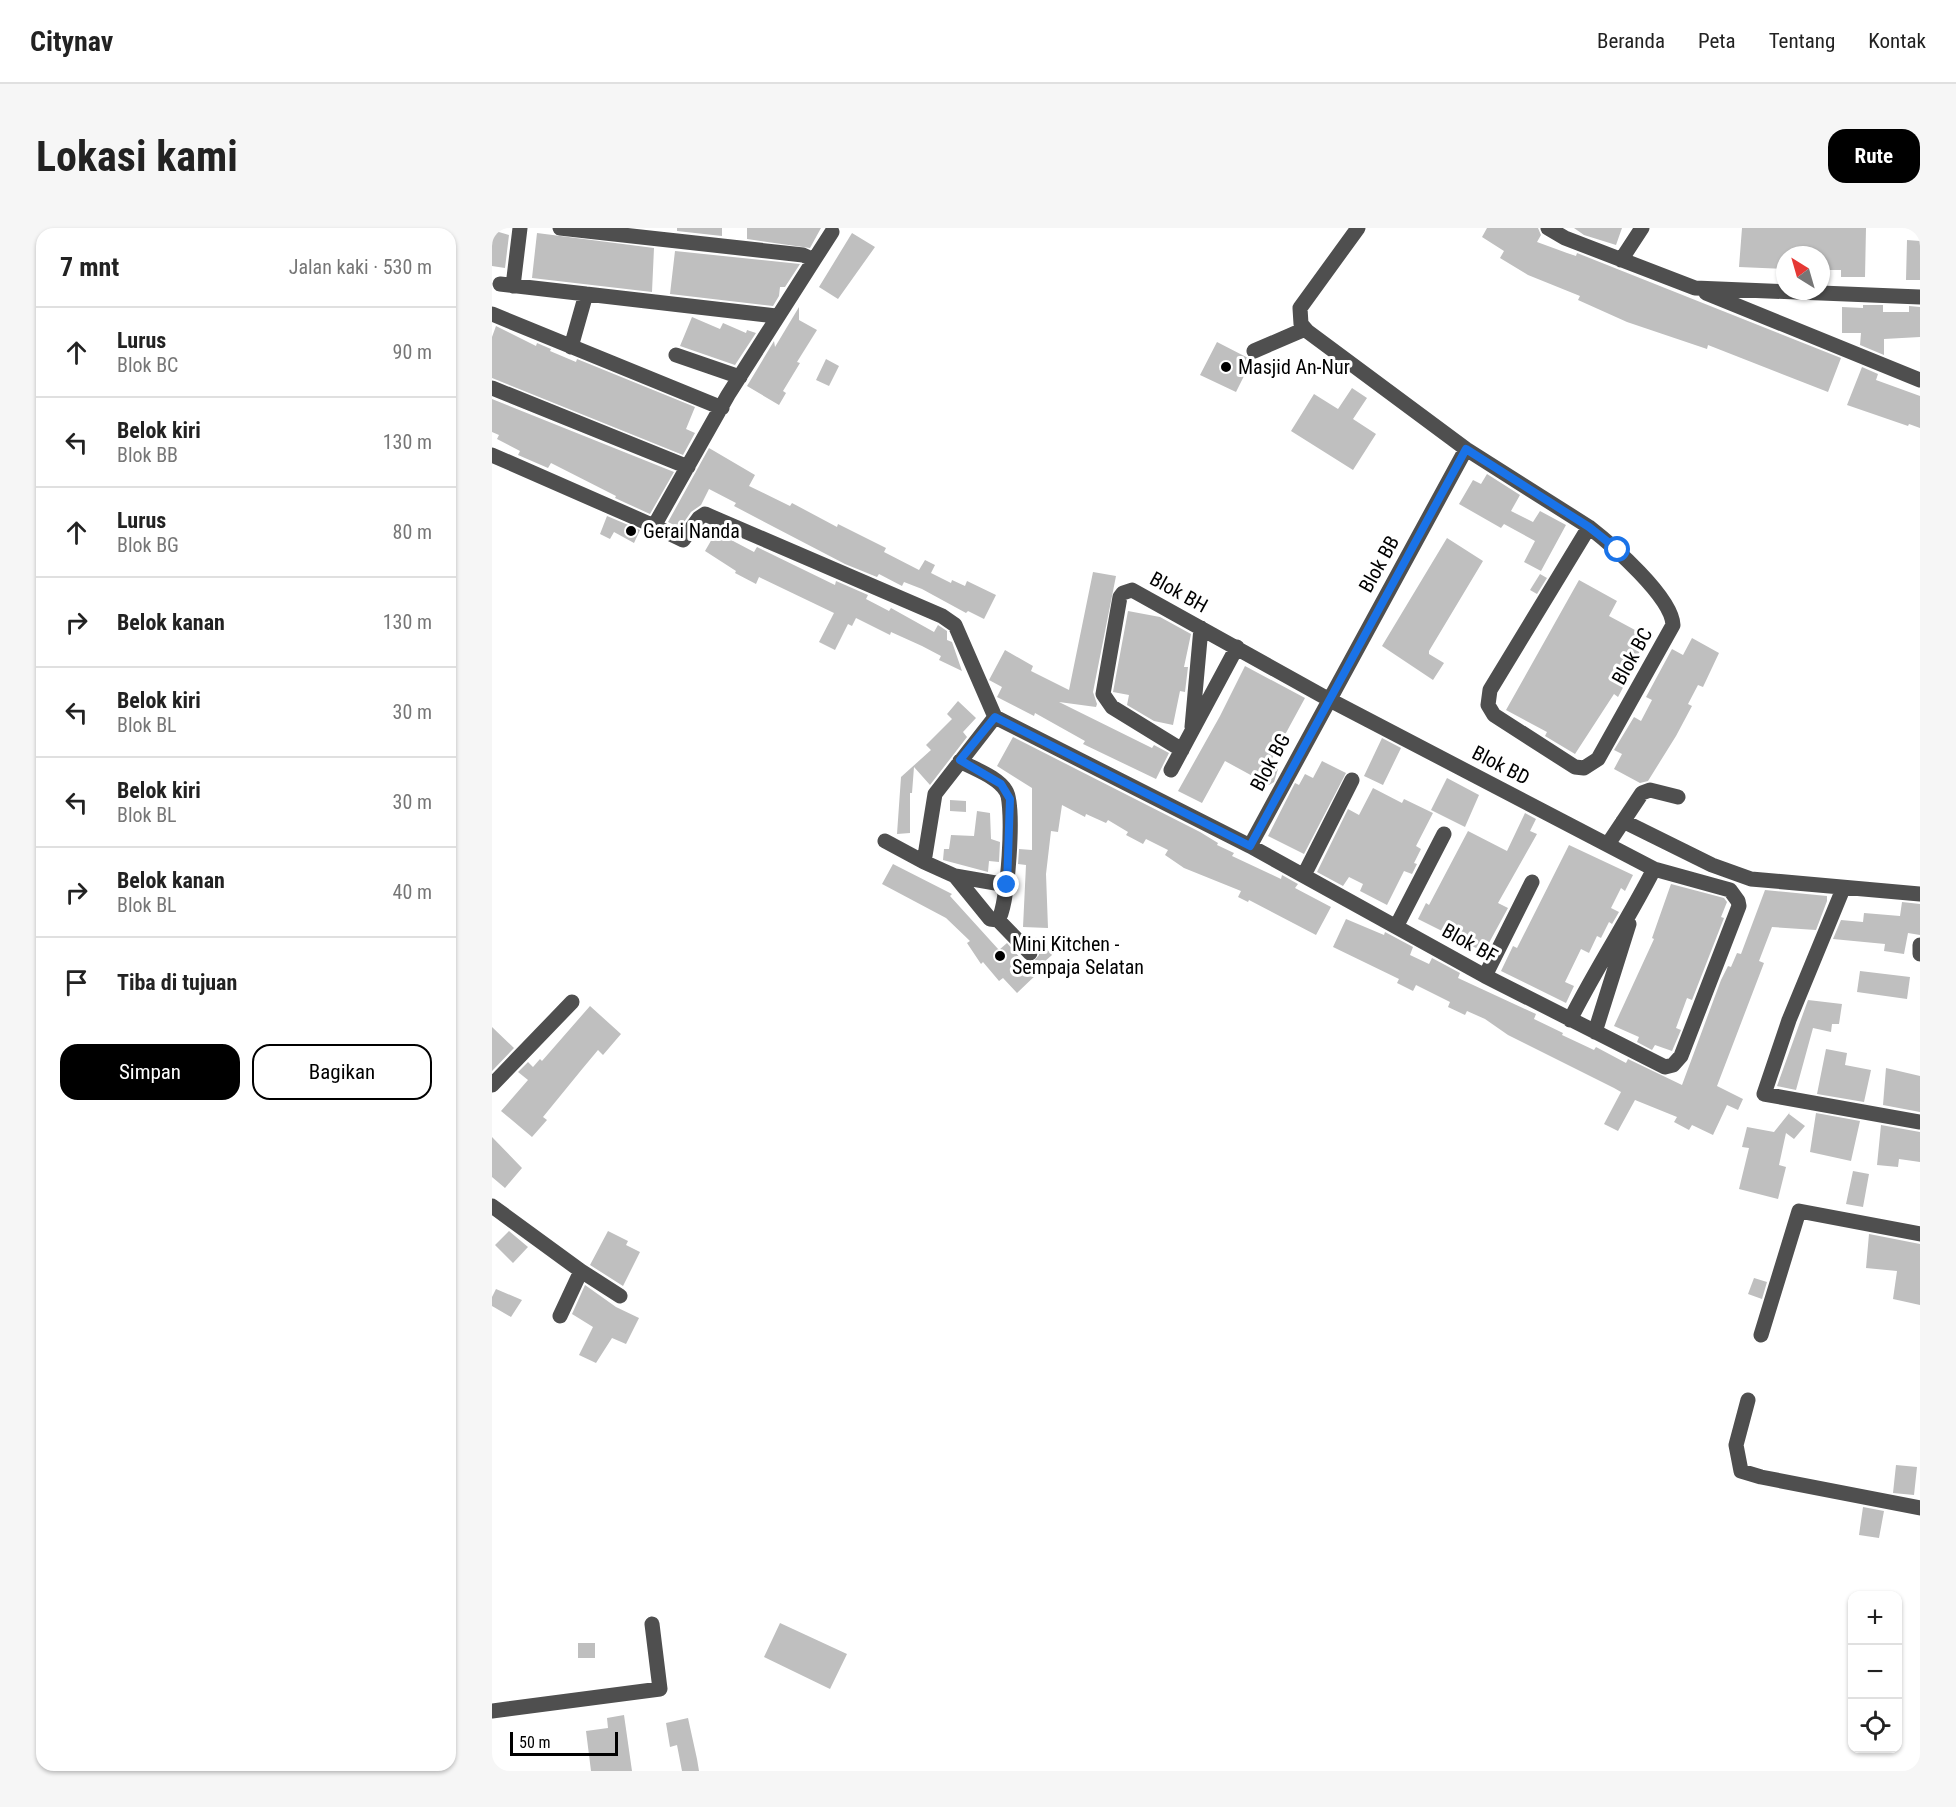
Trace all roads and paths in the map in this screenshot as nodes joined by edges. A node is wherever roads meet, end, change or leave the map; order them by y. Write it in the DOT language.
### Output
graph roads {
  1 [pos="520,228"];
  2 [pos="560,228"];
  3 [pos="1358,228"];
  4 [pos="1548,228"];
  5 [pos="1642,228"];
  6 [pos="832,232"];
  7 [pos="814,260"];
  8 [pos="1621,260"];
  9 [pos="1695,288"];
  10 [pos="586,294"];
  11 [pos="1920,297"];
  12 [pos="492,314"];
  13 [pos="776,316"];
  14 [pos="1305,329"];
  15 [pos="573,341"];
  16 [pos="1254,351"];
  17 [pos="676,355"];
  18 [pos="739,379"];
  19 [pos="1920,380"];
  20 [pos="492,388"];
  21 [pos="725,402"];
  22 [pos="1466,449"];
  23 [pos="492,455"];
  24 [pos="688,467"];
  25 [pos="654,526"];
  26 [pos="1589,527"];
  27 [pos="1201,628"];
  28 [pos="1237,648"];
  29 [pos="1328,699"];
  30 [pos="995,717"];
  31 [pos="1192,733"];
  32 [pos="1182,750"];
  33 [pos="960,760"];
  34 [pos="1171,770"];
  35 [pos="1352,780"];
  36 [pos="1678,798"];
  37 [pos="1625,818"];
  38 [pos="1444,834"];
  39 [pos="885,841"];
  40 [pos="1608,844"];
  41 [pos="1250,846"];
  42 [pos="924,862"];
  43 [pos="1654,869"];
  44 [pos="1305,875"];
  45 [pos="955,876"];
  46 [pos="1532,882"];
  47 [pos="1007,885"];
  48 [pos="1843,889"];
  49 [pos="1920,894"];
  50 [pos="1631,915"];
  51 [pos="998,920"];
  52 [pos="1397,925"];
  53 [pos="1920,945"];
  54 [pos="1030,953"];
  55 [pos="1920,954"];
  56 [pos="1485,976"];
  57 [pos="572,1002"];
  58 [pos="1569,1020"];
  59 [pos="1595,1032"];
  60 [pos="1673,1065"];
  61 [pos="492,1085"];
  62 [pos="1920,1122"];
  63 [pos="492,1206"];
  64 [pos="1920,1234"];
  65 [pos="581,1271"];
  66 [pos="620,1296"];
  67 [pos="560,1316"];
  68 [pos="1761,1335"];
  69 [pos="1748,1400"];
  70 [pos="1920,1508"];
  71 [pos="652,1624"];
  72 [pos="492,1711"];
  1 -- 10 [label="street"];
  2 -- 7 [label="street"];
  3 -- 14 [label="street"];
  4 -- 8 [label="street"];
  5 -- 8 [label="street"];
  6 -- 7 [label="street"];
  7 -- 13 [label="street"];
  8 -- 9 [label="street"];
  9 -- 11 [label="street"];
  9 -- 19 [label="street"];
  10 -- 13 [label="street"];
  10 -- 15 [label="street"];
  12 -- 15 [label="street"];
  13 -- 18 [label="street"];
  14 -- 16 [label="street"];
  14 -- 22 [label="street, Blok BC"];
  15 -- 21 [label="street"];
  17 -- 18 [label="street"];
  18 -- 21 [label="street"];
  20 -- 24 [label="street"];
  21 -- 24 [label="street"];
  22 -- 26 [label="street, Blok BC"];
  22 -- 29 [label="street, Blok BB"];
  23 -- 25 [label="street"];
  24 -- 25 [label="street"];
  25 -- 30 [label="street"];
  26 -- 26 [label="street, Blok BC"];
  27 -- 28 [label="street, Blok BH"];
  27 -- 31 [label="street"];
  27 -- 32 [label="street, Blok BH"];
  28 -- 29 [label="street, Blok BH"];
  28 -- 31 [label="street"];
  29 -- 40 [label="street, Blok BD"];
  29 -- 41 [label="street, Blok BG"];
  30 -- 33 [label="street"];
  30 -- 41 [label="street, Blok BF"];
  31 -- 32 [label="street"];
  32 -- 34 [label="street"];
  33 -- 42 [label="street"];
  33 -- 47 [label="street"];
  35 -- 44 [label="street"];
  36 -- 37 [label="street"];
  37 -- 40 [label="street"];
  37 -- 48 [label="street"];
  38 -- 52 [label="street"];
  39 -- 42 [label="street"];
  40 -- 43 [label="street, Blok BD"];
  41 -- 44 [label="street, Blok BF"];
  42 -- 45 [label="street"];
  43 -- 50 [label="street"];
  43 -- 60 [label="street, Blok BD"];
  44 -- 52 [label="street, Blok BF"];
  45 -- 47 [label="street"];
  45 -- 51 [label="street"];
  46 -- 56 [label="street"];
  47 -- 51 [label="street"];
  48 -- 49 [label="street"];
  48 -- 62 [label="street"];
  50 -- 58 [label="street"];
  50 -- 59 [label="street"];
  51 -- 54 [label="street"];
  52 -- 56 [label="street, Blok BF"];
  53 -- 55 [label="street"];
  56 -- 58 [label="street, Blok BF"];
  57 -- 61 [label="street"];
  58 -- 59 [label="street, Blok BF"];
  59 -- 60 [label="street, Blok BF"];
  63 -- 65 [label="street"];
  64 -- 68 [label="street"];
  65 -- 66 [label="street"];
  65 -- 67 [label="street"];
  69 -- 70 [label="street"];
  71 -- 72 [label="street"];
}
